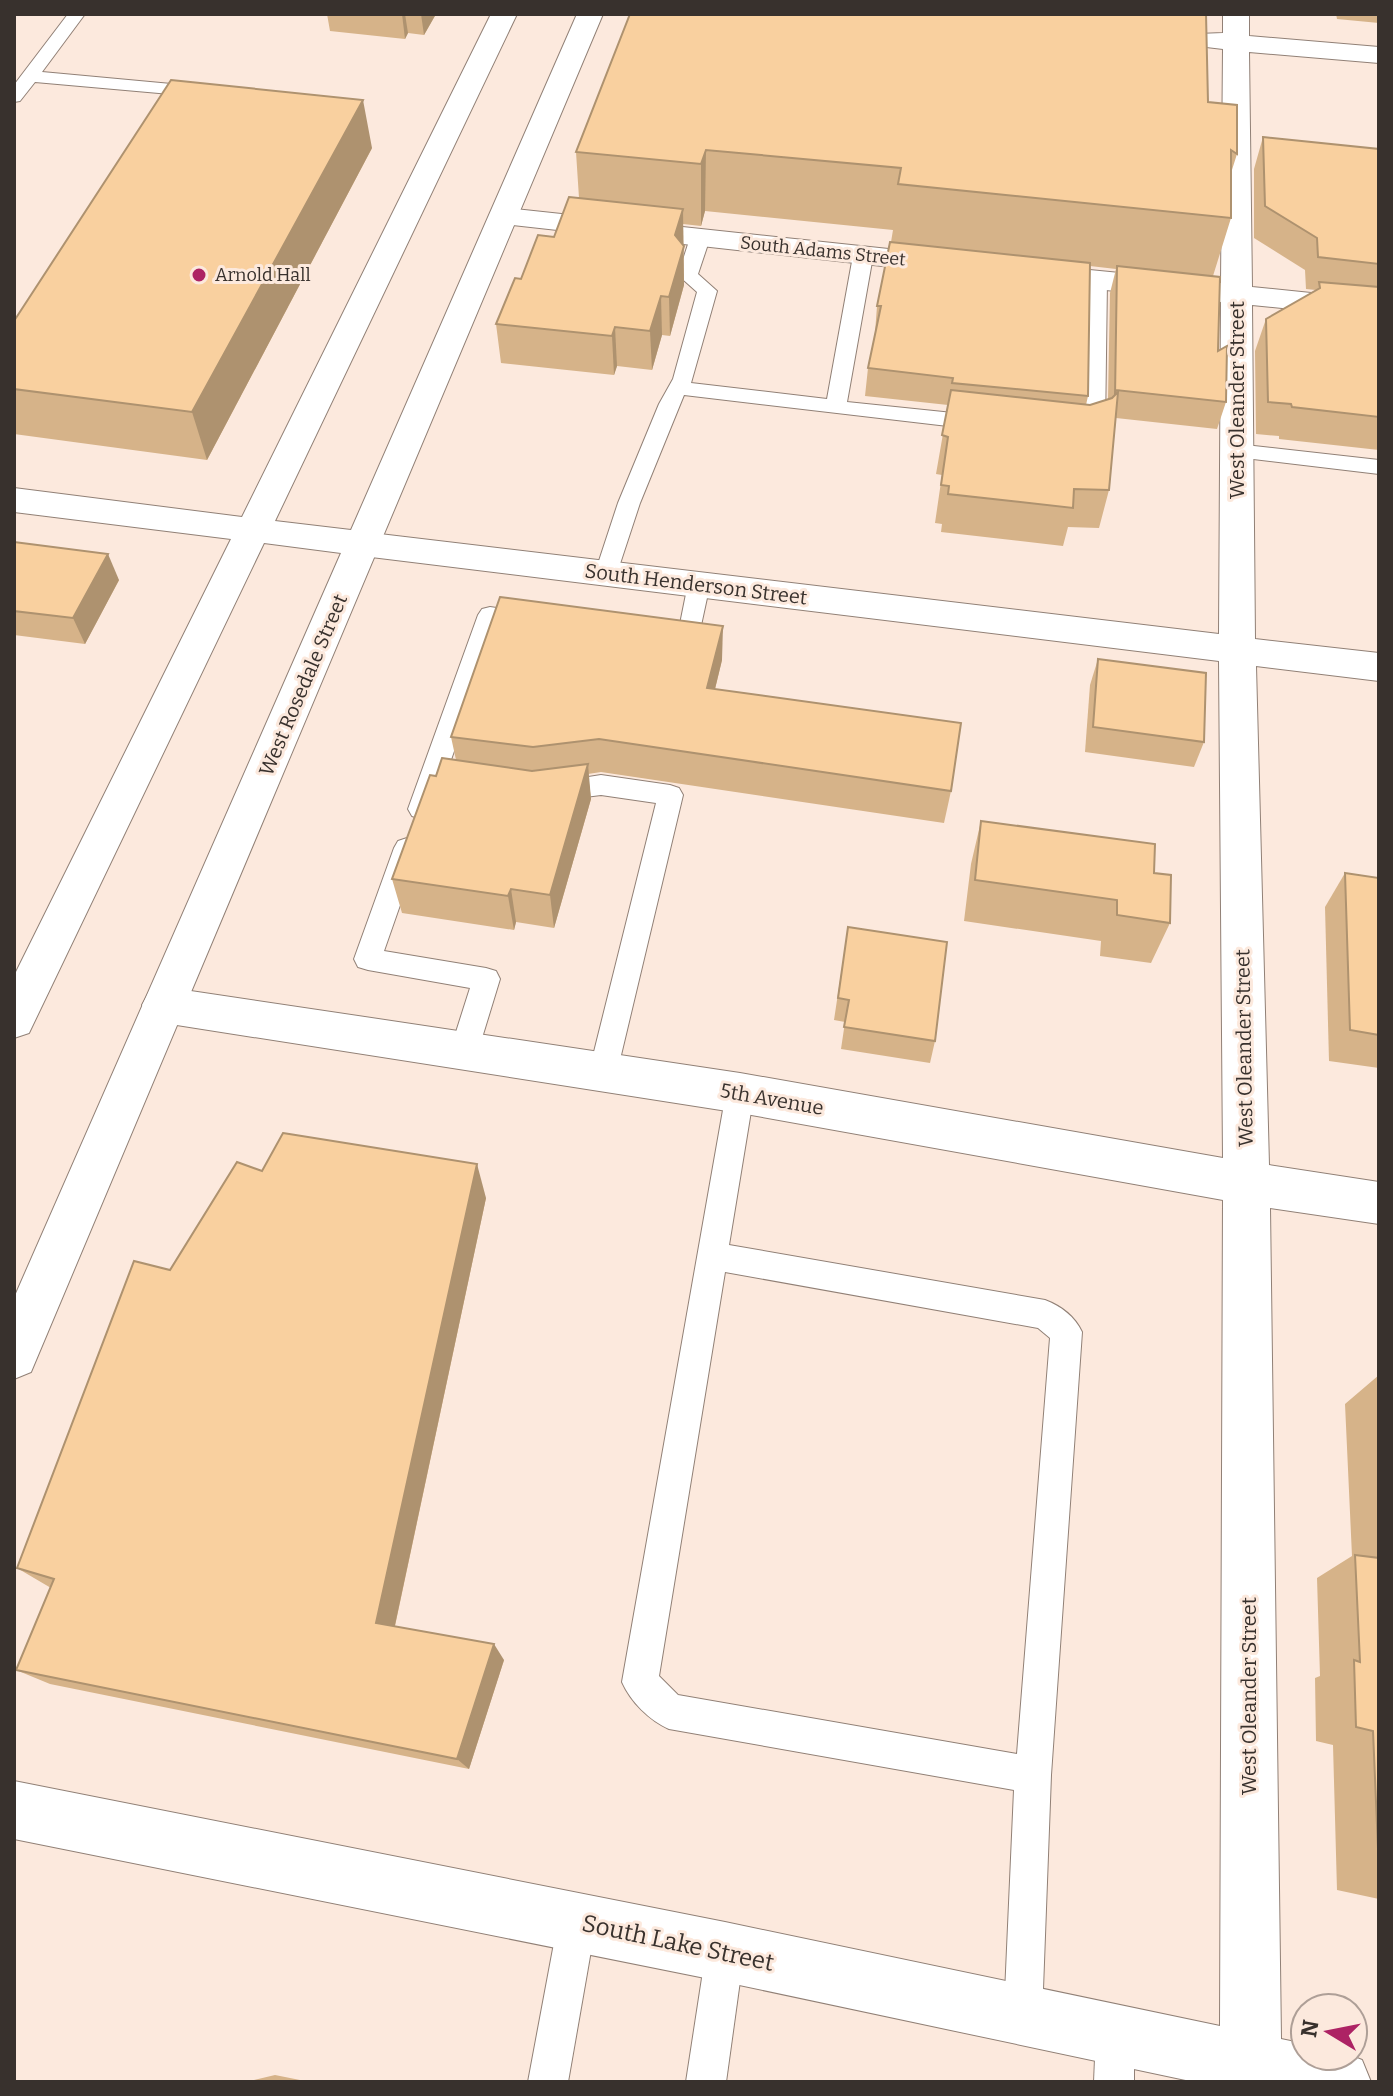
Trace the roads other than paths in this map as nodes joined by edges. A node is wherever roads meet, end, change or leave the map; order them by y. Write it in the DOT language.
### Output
graph roads {
  1 [pos="77,14"];
  2 [pos="504,14"];
  3 [pos="590,14"];
  4 [pos="1236,28"];
  5 [pos="1182,38"];
  6 [pos="1379,55"];
  7 [pos="30,76"];
  8 [pos="218,93"];
  9 [pos="14,97"];
  10 [pos="505,217"];
  11 [pos="700,238"];
  12 [pos="863,256"];
  13 [pos="973,267"];
  14 [pos="1004,270"];
  15 [pos="1097,280"];
  16 [pos="1237,294"];
  17 [pos="1379,309"];
  18 [pos="678,388"];
  19 [pos="836,407"];
  20 [pos="1005,426"];
  21 [pos="1066,433"];
  22 [pos="1236,451"];
  23 [pos="1379,467"];
  24 [pos="14,500"];
  25 [pos="256,529"];
  26 [pos="363,544"];
  27 [pos="606,573"];
  28 [pos="699,584"];
  29 [pos="551,622"];
  30 [pos="643,633"];
  31 [pos="1237,649"];
  32 [pos="1379,667"];
  33 [pos="432,778"];
  34 [pos="462,783"];
  35 [pos="522,791"];
  36 [pos="20,994"];
  37 [pos="164,1005"];
  38 [pos="464,1051"];
  39 [pos="603,1072"];
  40 [pos="740,1093"];
  41 [pos="1246,1183"];
  42 [pos="1379,1203"];
  43 [pos="713,1256"];
  44 [pos="14,1355"];
  45 [pos="1033,1775"];
  46 [pos="14,1810"];
  47 [pos="577,1922"];
  48 [pos="725,1952"];
  49 [pos="1023,2016"];
  50 [pos="1114,2058"];
  51 [pos="1250,2074"];
  52 [pos="548,2082"];
  53 [pos="706,2082"];
  54 [pos="1340,2082"];
  1 -- 7 [label="lane"];
  2 -- 25 [label="street"];
  3 -- 10 [label="street, West Rosedale Street"];
  4 -- 5 [label="street"];
  4 -- 6 [label="street"];
  4 -- 16 [label="street, West Oleander Street"];
  7 -- 8 [label="lane"];
  7 -- 9 [label="lane"];
  10 -- 11 [label="street, South Adams Street"];
  10 -- 26 [label="street, West Rosedale Street"];
  11 -- 12 [label="street, South Adams Street"];
  11 -- 18 [label="lane"];
  12 -- 13 [label="street, South Adams Street"];
  12 -- 19 [label="lane"];
  14 -- 15 [label="street"];
  15 -- 16 [label="street"];
  15 -- 21 [label="lane"];
  16 -- 17 [label="street"];
  16 -- 22 [label="street, West Oleander Street"];
  18 -- 19 [label="lane"];
  18 -- 27 [label="lane"];
  19 -- 20 [label="lane"];
  22 -- 23 [label="lane"];
  22 -- 31 [label="street, West Oleander Street"];
  24 -- 25 [label="street, South Henderson Street"];
  25 -- 26 [label="street, South Henderson Street"];
  25 -- 36 [label="street"];
  26 -- 27 [label="street, South Henderson Street"];
  26 -- 37 [label="street, West Rosedale Street"];
  27 -- 28 [label="street, South Henderson Street"];
  28 -- 30 [label="lane"];
  28 -- 31 [label="street, South Henderson Street"];
  29 -- 33 [label="lane"];
  31 -- 32 [label="street, South Henderson Street"];
  31 -- 41 [label="street, West Oleander Street"];
  33 -- 34 [label="lane"];
  33 -- 38 [label="lane"];
  35 -- 39 [label="lane"];
  37 -- 38 [label="street, 5th Avenue"];
  37 -- 44 [label="street, West Rosedale Street"];
  38 -- 39 [label="street, 5th Avenue"];
  39 -- 40 [label="street, 5th Avenue"];
  40 -- 41 [label="street, 5th Avenue"];
  40 -- 43 [label="lane"];
  41 -- 42 [label="street, 5th Avenue"];
  41 -- 51 [label="street, West Oleander Street"];
  43 -- 45 [label="lane"];
  43 -- 45 [label="lane"];
  45 -- 49 [label="lane"];
  46 -- 47 [label="street, South Lake Street"];
  47 -- 48 [label="street, South Lake Street"];
  47 -- 52 [label="lane"];
  48 -- 49 [label="street, South Lake Street"];
  48 -- 53 [label="lane"];
  49 -- 50 [label="street, South Lake Street"];
  50 -- 51 [label="street, South Lake Street"];
  51 -- 54 [label="street, South Lake Street"];
}
